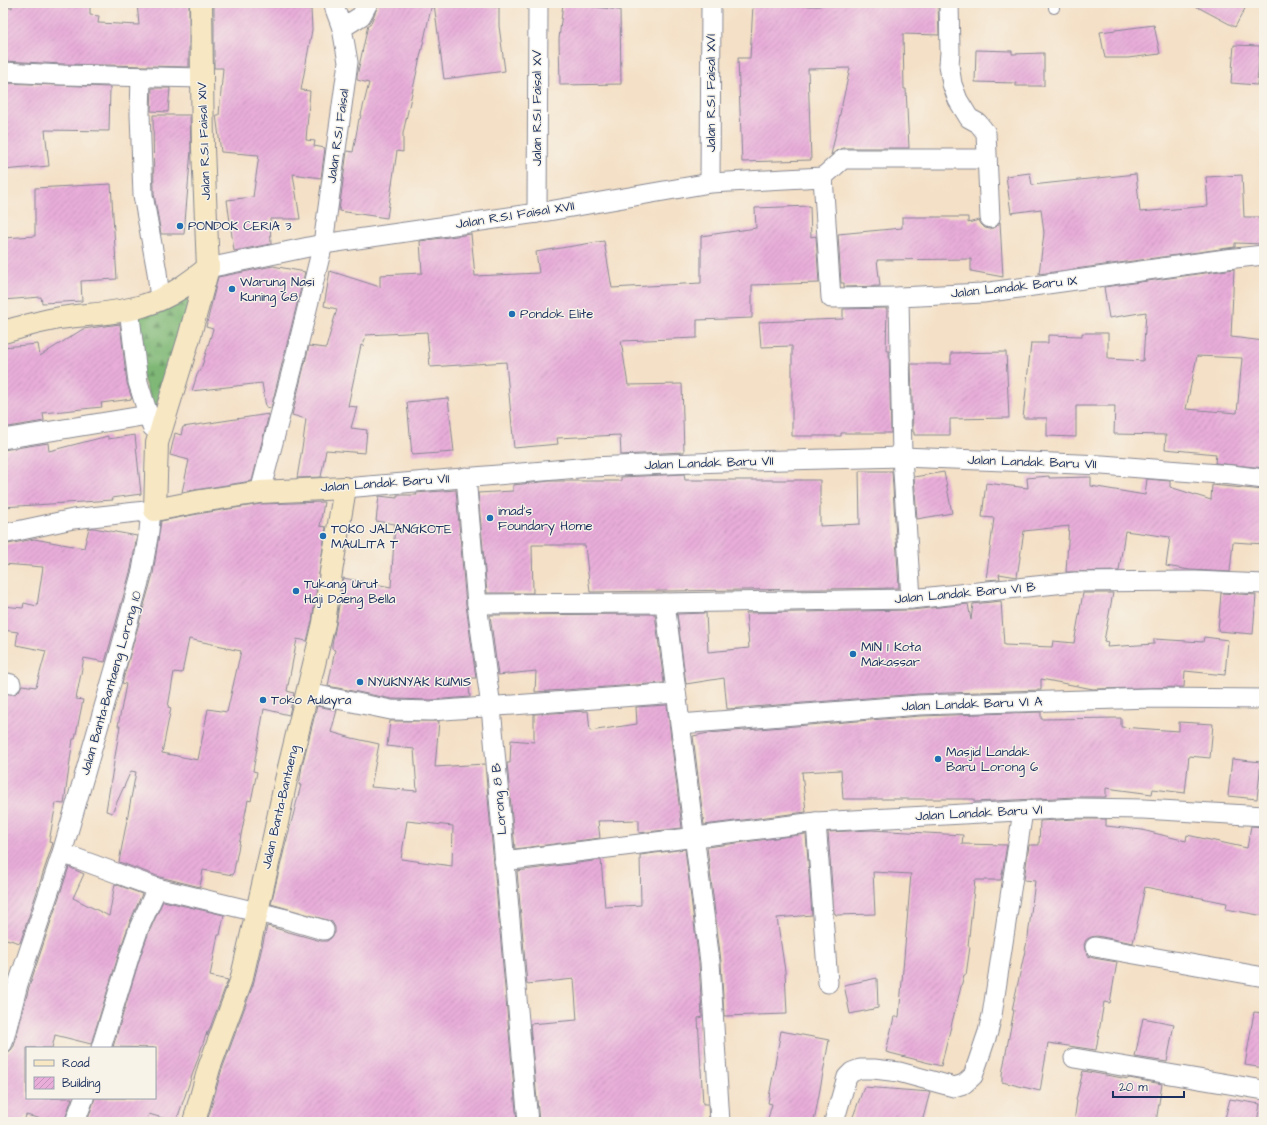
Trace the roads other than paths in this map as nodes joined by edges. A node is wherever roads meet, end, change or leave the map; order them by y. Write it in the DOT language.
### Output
graph roads {
  1 [pos="200,3"];
  2 [pos="334,3"];
  3 [pos="368,3"];
  4 [pos="538,3"];
  5 [pos="711,3"];
  6 [pos="949,3"];
  7 [pos="342,28"];
  8 [pos="3,72"];
  9 [pos="141,77"];
  10 [pos="202,78"];
  11 [pos="987,159"];
  12 [pos="823,177"];
  13 [pos="710,183"];
  14 [pos="537,213"];
  15 [pos="990,218"];
  16 [pos="323,244"];
  17 [pos="1264,255"];
  18 [pos="208,268"];
  19 [pos="899,297"];
  20 [pos="160,300"];
  21 [pos="129,309"];
  22 [pos="3,332"];
  23 [pos="148,415"];
  24 [pos="3,439"];
  25 [pos="157,443"];
  26 [pos="902,458"];
  27 [pos="466,477"];
  28 [pos="1264,479"];
  29 [pos="345,488"];
  30 [pos="260,492"];
  31 [pos="153,510"];
  32 [pos="3,534"];
  33 [pos="1264,584"];
  34 [pos="911,599"];
  35 [pos="477,604"];
  36 [pos="665,604"];
  37 [pos="308,693"];
  38 [pos="676,693"];
  39 [pos="1264,699"];
  40 [pos="491,707"];
  41 [pos="680,724"];
  42 [pos="1023,811"];
  43 [pos="1264,816"];
  44 [pos="816,822"];
  45 [pos="695,836"];
  46 [pos="62,854"];
  47 [pos="504,861"];
  48 [pos="157,888"];
  49 [pos="257,912"];
  50 [pos="324,930"];
  51 [pos="1095,947"];
  52 [pos="1264,976"];
  53 [pos="828,982"];
  54 [pos="11,983"];
  55 [pos="3,1042"];
  56 [pos="100,1047"];
  57 [pos="1074,1058"];
  58 [pos="1264,1090"];
  59 [pos="84,1099"];
  60 [pos="75,1122"];
  61 [pos="194,1122"];
  62 [pos="528,1122"];
  63 [pos="720,1122"];
  64 [pos="834,1122"];
  1 -- 10 [label="street, Jalan R.S.I Faisal XIV"];
  2 -- 7 [label="street, Jalan R.S.I Faisal"];
  3 -- 7 [label="street"];
  4 -- 14 [label="street, Jalan R.S.I Faisal XV"];
  5 -- 13 [label="street, Jalan R.S.I Faisal XVI"];
  6 -- 11 [label="street"];
  7 -- 16 [label="street, Jalan R.S.I Faisal"];
  8 -- 9 [label="street"];
  9 -- 10 [label="street"];
  9 -- 20 [label="street"];
  10 -- 18 [label="street, Jalan R.S.I Faisal XIV"];
  11 -- 12 [label="street"];
  11 -- 15 [label="street"];
  12 -- 13 [label="street, Jalan R.S.I Faisal XVII"];
  12 -- 19 [label="street, Jalan Landak Baru IX"];
  13 -- 14 [label="street, Jalan R.S.I Faisal XVII"];
  14 -- 16 [label="street, Jalan R.S.I Faisal XVII"];
  16 -- 18 [label="street, Jalan R.S.I Faisal XVII"];
  16 -- 30 [label="street, Jalan R.S.I Faisal"];
  17 -- 19 [label="street, Jalan Landak Baru IX"];
  18 -- 20 [label="street"];
  18 -- 25 [label="street, Jalan R.S.I Faisal XIV"];
  19 -- 26 [label="street"];
  20 -- 21 [label="street"];
  21 -- 22 [label="street"];
  21 -- 23 [label="street"];
  23 -- 24 [label="street"];
  23 -- 25 [label="street"];
  25 -- 31 [label="street, Jalan R.S.I Faisal XIV"];
  26 -- 27 [label="street, Jalan Landak Baru VII"];
  26 -- 28 [label="street, Jalan Landak Baru VII"];
  26 -- 34 [label="street"];
  27 -- 29 [label="street, Jalan Landak Baru VII"];
  27 -- 35 [label="street, Lorong 8 B"];
  29 -- 30 [label="street, Jalan Landak Baru VII"];
  29 -- 37 [label="street, Jalan Banta-Bantaeng"];
  30 -- 31 [label="street, Jalan Landak Baru VII"];
  31 -- 32 [label="street"];
  31 -- 46 [label="street, Jalan Banta-Bantaeng Lorong 10"];
  33 -- 34 [label="street, Jalan Landak Baru VI B"];
  34 -- 36 [label="street, Jalan Landak Baru VI B"];
  35 -- 36 [label="street, Jalan Landak Baru VI B"];
  35 -- 40 [label="street, Lorong 8 B"];
  36 -- 38 [label="street"];
  37 -- 40 [label="street"];
  37 -- 49 [label="street, Jalan Banta-Bantaeng"];
  38 -- 40 [label="street"];
  38 -- 41 [label="street"];
  39 -- 41 [label="street, Jalan Landak Baru VI A"];
  40 -- 47 [label="street, Lorong 8 B"];
  41 -- 45 [label="street"];
  42 -- 43 [label="street, Jalan Landak Baru VI"];
  42 -- 44 [label="street, Jalan Landak Baru VI"];
  42 -- 64 [label="street"];
  44 -- 45 [label="street, Jalan Landak Baru VI"];
  44 -- 53 [label="street"];
  45 -- 47 [label="street, Jalan Landak Baru VI"];
  45 -- 63 [label="street"];
  46 -- 48 [label="street"];
  46 -- 54 [label="street, Jalan Banta-Bantaeng Lorong 10"];
  47 -- 62 [label="street, Lorong 8 B"];
  48 -- 49 [label="street"];
  48 -- 56 [label="street"];
  49 -- 50 [label="street"];
  49 -- 61 [label="street, Jalan Banta-Bantaeng"];
  51 -- 52 [label="street"];
  54 -- 55 [label="street, Jalan Banta-Bantaeng Lorong 10"];
  57 -- 58 [label="street"];
  59 -- 60 [label="street"];
}
